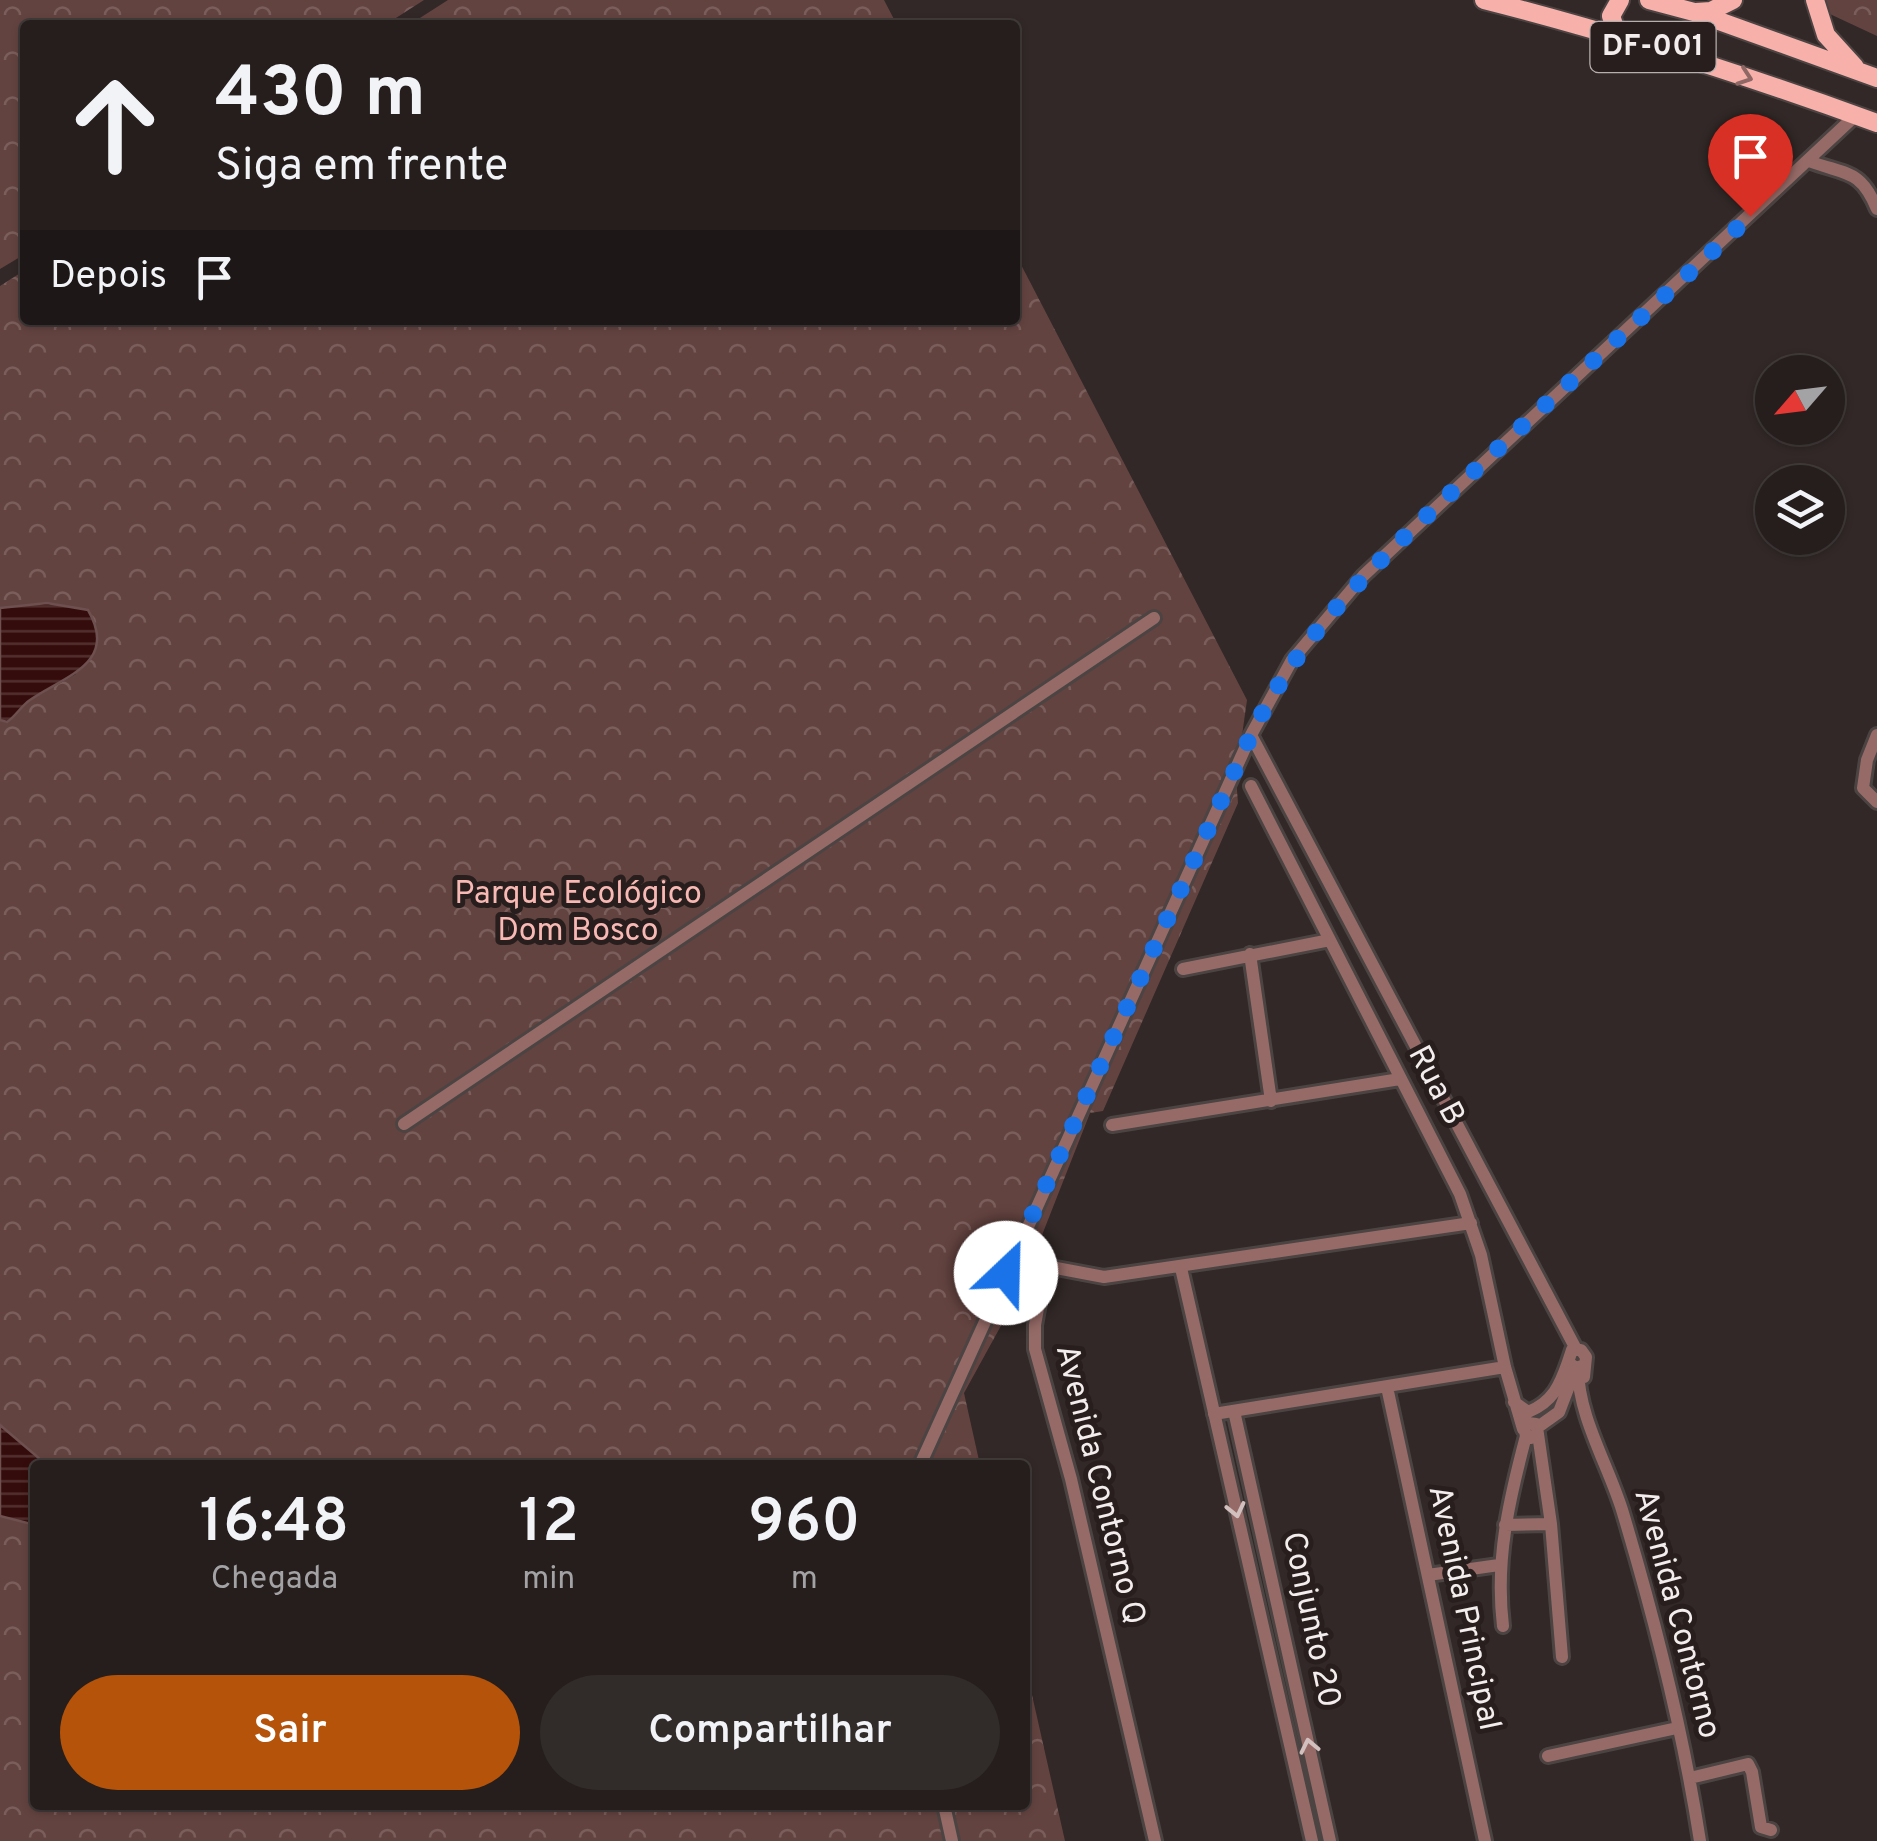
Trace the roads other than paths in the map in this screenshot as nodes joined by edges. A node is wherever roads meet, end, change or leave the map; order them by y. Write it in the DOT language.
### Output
graph roads {
  1 [pos="1484,0"];
  2 [pos="1620,0"];
  3 [pos="1649,0"];
  4 [pos="1733,0"];
  5 [pos="1815,0"];
  6 [pos="1694,12"];
  7 [pos="1618,36"];
  8 [pos="1870,76"];
  9 [pos="1820,103"];
  10 [pos="1856,116"];
  11 [pos="1877,123"];
  12 [pos="1832,138"];
  13 [pos="1809,161"];
  14 [pos="1877,208"];
  15 [pos="1154,618"];
  16 [pos="1877,734"];
  17 [pos="1251,735"];
  18 [pos="1251,786"];
  19 [pos="1877,802"];
  20 [pos="1330,940"];
  21 [pos="1250,954"];
  22 [pos="1183,969"];
  23 [pos="1400,1080"];
  24 [pos="1271,1100"];
  25 [pos="404,1124"];
  26 [pos="1112,1125"];
  27 [pos="1471,1223"];
  28 [pos="1181,1268"];
  29 [pos="1576,1366"];
  30 [pos="1505,1367"];
  31 [pos="1388,1387"];
  32 [pos="1234,1411"];
  33 [pos="1214,1414"];
  34 [pos="1532,1424"];
  35 [pos="922,1460"];
  36 [pos="1551,1524"];
  37 [pos="1505,1525"];
  38 [pos="1499,1565"];
  39 [pos="1428,1575"];
  40 [pos="1503,1626"];
  41 [pos="1562,1657"];
  42 [pos="1677,1728"];
  43 [pos="1548,1756"];
  44 [pos="1690,1778"];
  45 [pos="1304,1803"];
  46 [pos="945,1810"];
  47 [pos="1325,1818"];
  48 [pos="1771,1830"];
  49 [pos="952,1841"];
  50 [pos="1155,1841"];
  51 [pos="1314,1841"];
  52 [pos="1328,1841"];
  53 [pos="1485,1841"];
  54 [pos="1700,1841"];
  1 -- 7 [label="main road, DF-001"];
  2 -- 7 [label="main road"];
  3 -- 6 [label="main road, DF-001"];
  4 -- 6 [label="main road, DF-001"];
  5 -- 8 [label="main road"];
  6 -- 8 [label="main road, DF-001"];
  7 -- 9 [label="main road, DF-001, one-way"];
  9 -- 10 [label="main road"];
  9 -- 12 [label="street"];
  10 -- 11 [label="main road"];
  10 -- 12 [label="street"];
  12 -- 13 [label="street"];
  13 -- 14 [label="street"];
  13 -- 17 [label="street"];
  15 -- 25 [label="street"];
  16 -- 19 [label="street"];
  17 -- 29 [label="street"];
  17 -- 35 [label="street"];
  18 -- 20 [label="street, Rua B"];
  20 -- 21 [label="street"];
  20 -- 23 [label="street, Rua B"];
  21 -- 22 [label="street"];
  21 -- 24 [label="street"];
  23 -- 24 [label="street"];
  23 -- 27 [label="street, Rua B"];
  24 -- 26 [label="street"];
  27 -- 28 [label="street, Avenida Contorno Q"];
  27 -- 30 [label="street, Rua B"];
  28 -- 33 [label="street, Conjunto 20"];
  28 -- 50 [label="street, Avenida Contorno Q"];
  29 -- 34 [label="street"];
  29 -- 42 [label="street, Avenida Contorno"];
  30 -- 31 [label="street"];
  30 -- 34 [label="street, Rua B"];
  31 -- 32 [label="street"];
  31 -- 39 [label="street, Avenida Principal"];
  32 -- 33 [label="street"];
  47 -- 32 [label="street, Conjunto 20, one-way"];
  33 -- 45 [label="street, Conjunto 20, one-way"];
  34 -- 36 [label="street, Rua B"];
  34 -- 37 [label="street"];
  36 -- 37 [label="street"];
  36 -- 41 [label="street, Rua B"];
  37 -- 38 [label="street"];
  38 -- 39 [label="street"];
  38 -- 40 [label="street"];
  39 -- 53 [label="street, Avenida Principal"];
  42 -- 43 [label="street"];
  42 -- 44 [label="street, Avenida Contorno"];
  44 -- 48 [label="street"];
  44 -- 54 [label="street, Avenida Contorno"];
  45 -- 47 [label="street"];
  45 -- 51 [label="street, Conjunto 20"];
  46 -- 49 [label="street"];
  47 -- 52 [label="street, Conjunto 20"];
  51 -- 52 [label="street"];
}
